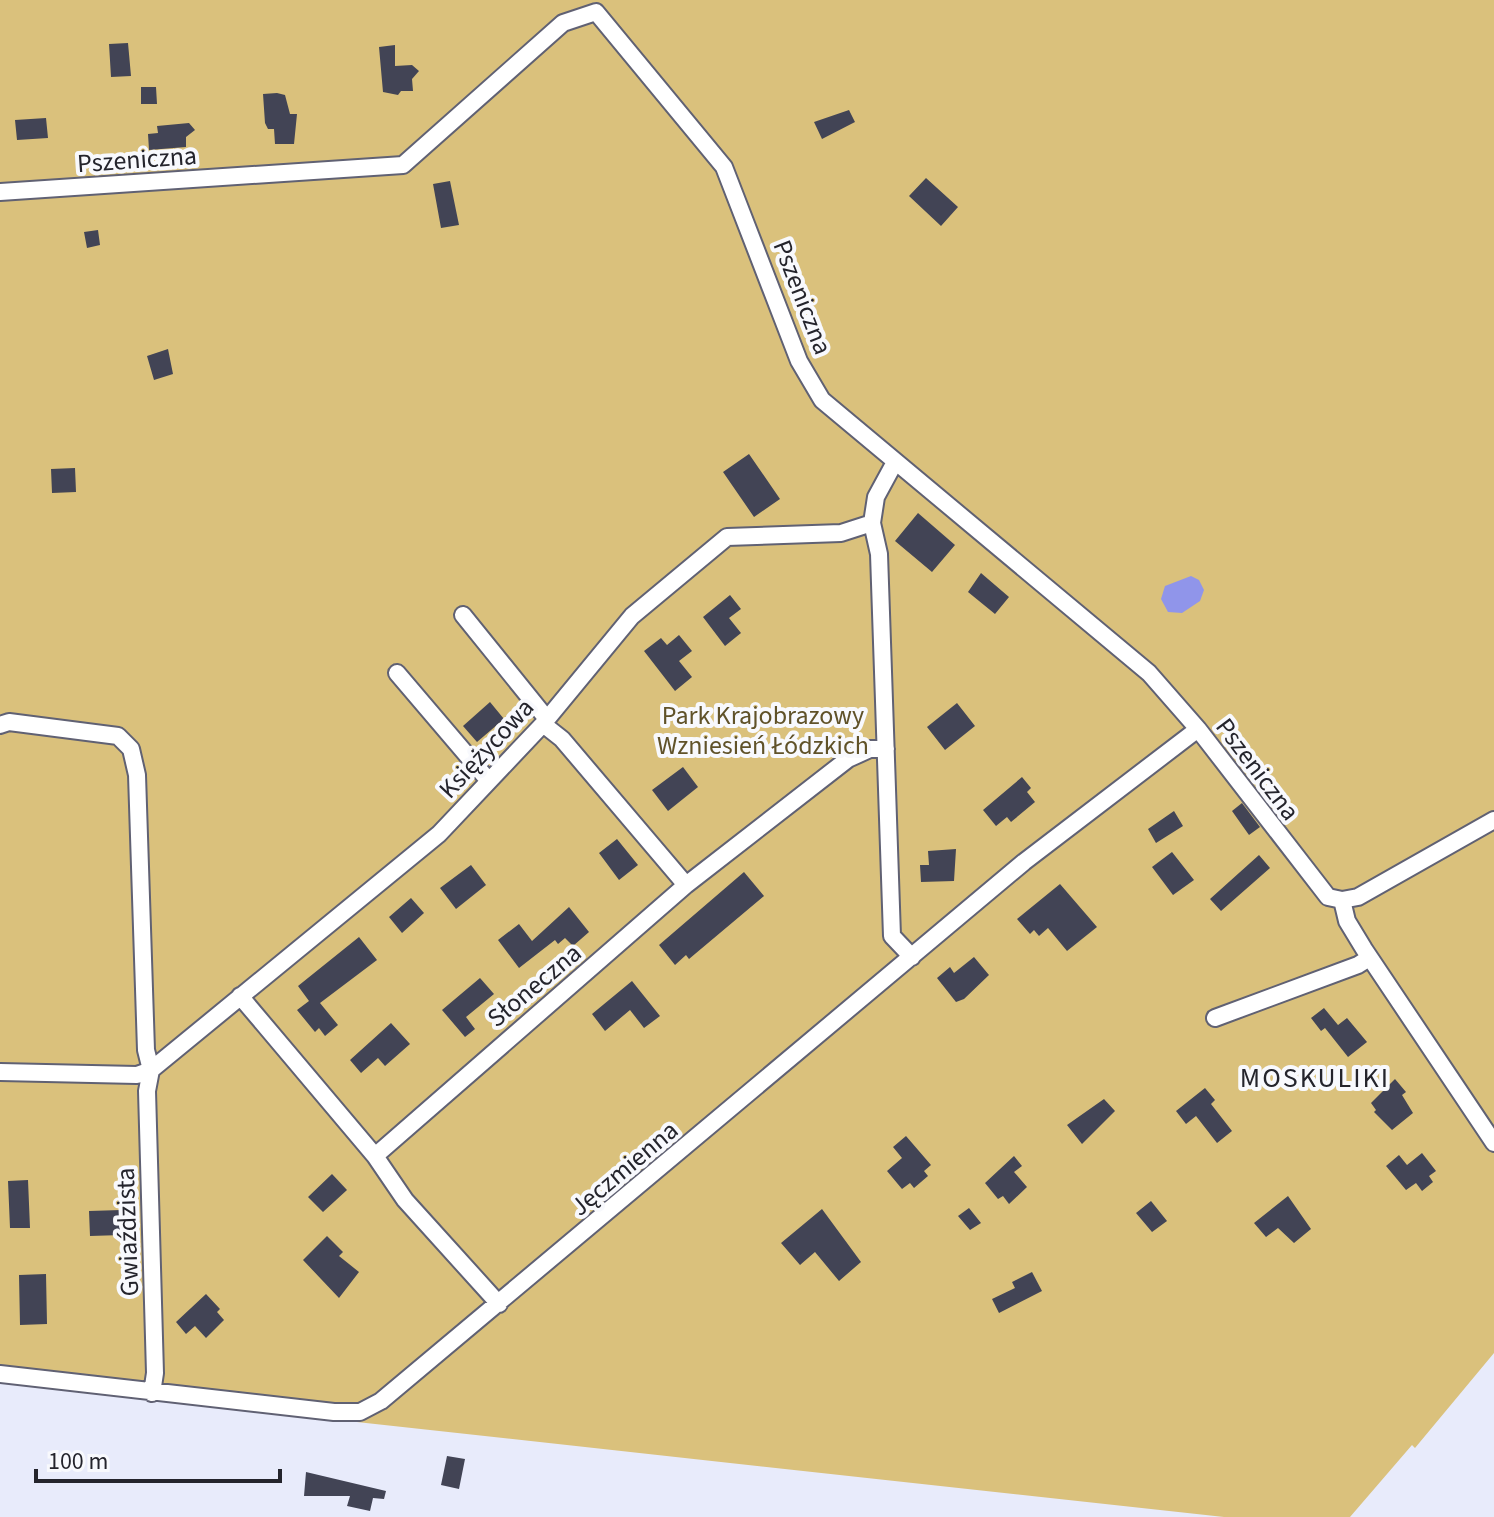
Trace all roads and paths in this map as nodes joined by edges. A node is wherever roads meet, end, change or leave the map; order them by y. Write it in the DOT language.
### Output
graph roads {
  1 [pos="591,6"];
  2 [pos="0,192"];
  3 [pos="895,462"];
  4 [pos="872,523"];
  5 [pos="463,615"];
  6 [pos="397,673"];
  7 [pos="545,721"];
  8 [pos="0,725"];
  9 [pos="1198,729"];
  10 [pos="886,749"];
  11 [pos="489,781"];
  12 [pos="1494,820"];
  13 [pos="686,885"];
  14 [pos="1342,900"];
  15 [pos="912,957"];
  16 [pos="1369,958"];
  17 [pos="240,996"];
  18 [pos="1215,1018"];
  19 [pos="151,1070"];
  20 [pos="0,1072"];
  21 [pos="1494,1143"];
  22 [pos="375,1156"];
  23 [pos="499,1304"];
  24 [pos="0,1374"];
  25 [pos="152,1393"];
  1 -- 2 [label="street, Pszeniczna"];
  1 -- 3 [label="street, Pszeniczna"];
  3 -- 4 [label="street"];
  3 -- 9 [label="street, Pszeniczna"];
  4 -- 7 [label="street, Księżycowa"];
  4 -- 10 [label="street"];
  5 -- 7 [label="street"];
  6 -- 11 [label="street"];
  7 -- 11 [label="street, Księżycowa"];
  7 -- 13 [label="street"];
  8 -- 19 [label="street, Gwiaździsta"];
  9 -- 14 [label="street, Pszeniczna"];
  9 -- 15 [label="street, Jęczmienna"];
  10 -- 13 [label="street, Słoneczna"];
  10 -- 15 [label="street"];
  11 -- 17 [label="street, Księżycowa"];
  12 -- 14 [label="street"];
  13 -- 22 [label="street, Słoneczna"];
  14 -- 16 [label="street"];
  15 -- 23 [label="street, Jęczmienna"];
  16 -- 18 [label="street"];
  16 -- 21 [label="street"];
  17 -- 19 [label="street, Księżycowa"];
  17 -- 22 [label="street"];
  19 -- 20 [label="street"];
  19 -- 25 [label="street, Gwiaździsta"];
  22 -- 23 [label="street"];
  23 -- 25 [label="street, Jęczmienna"];
  24 -- 25 [label="street, Jęczmienna"];
}
